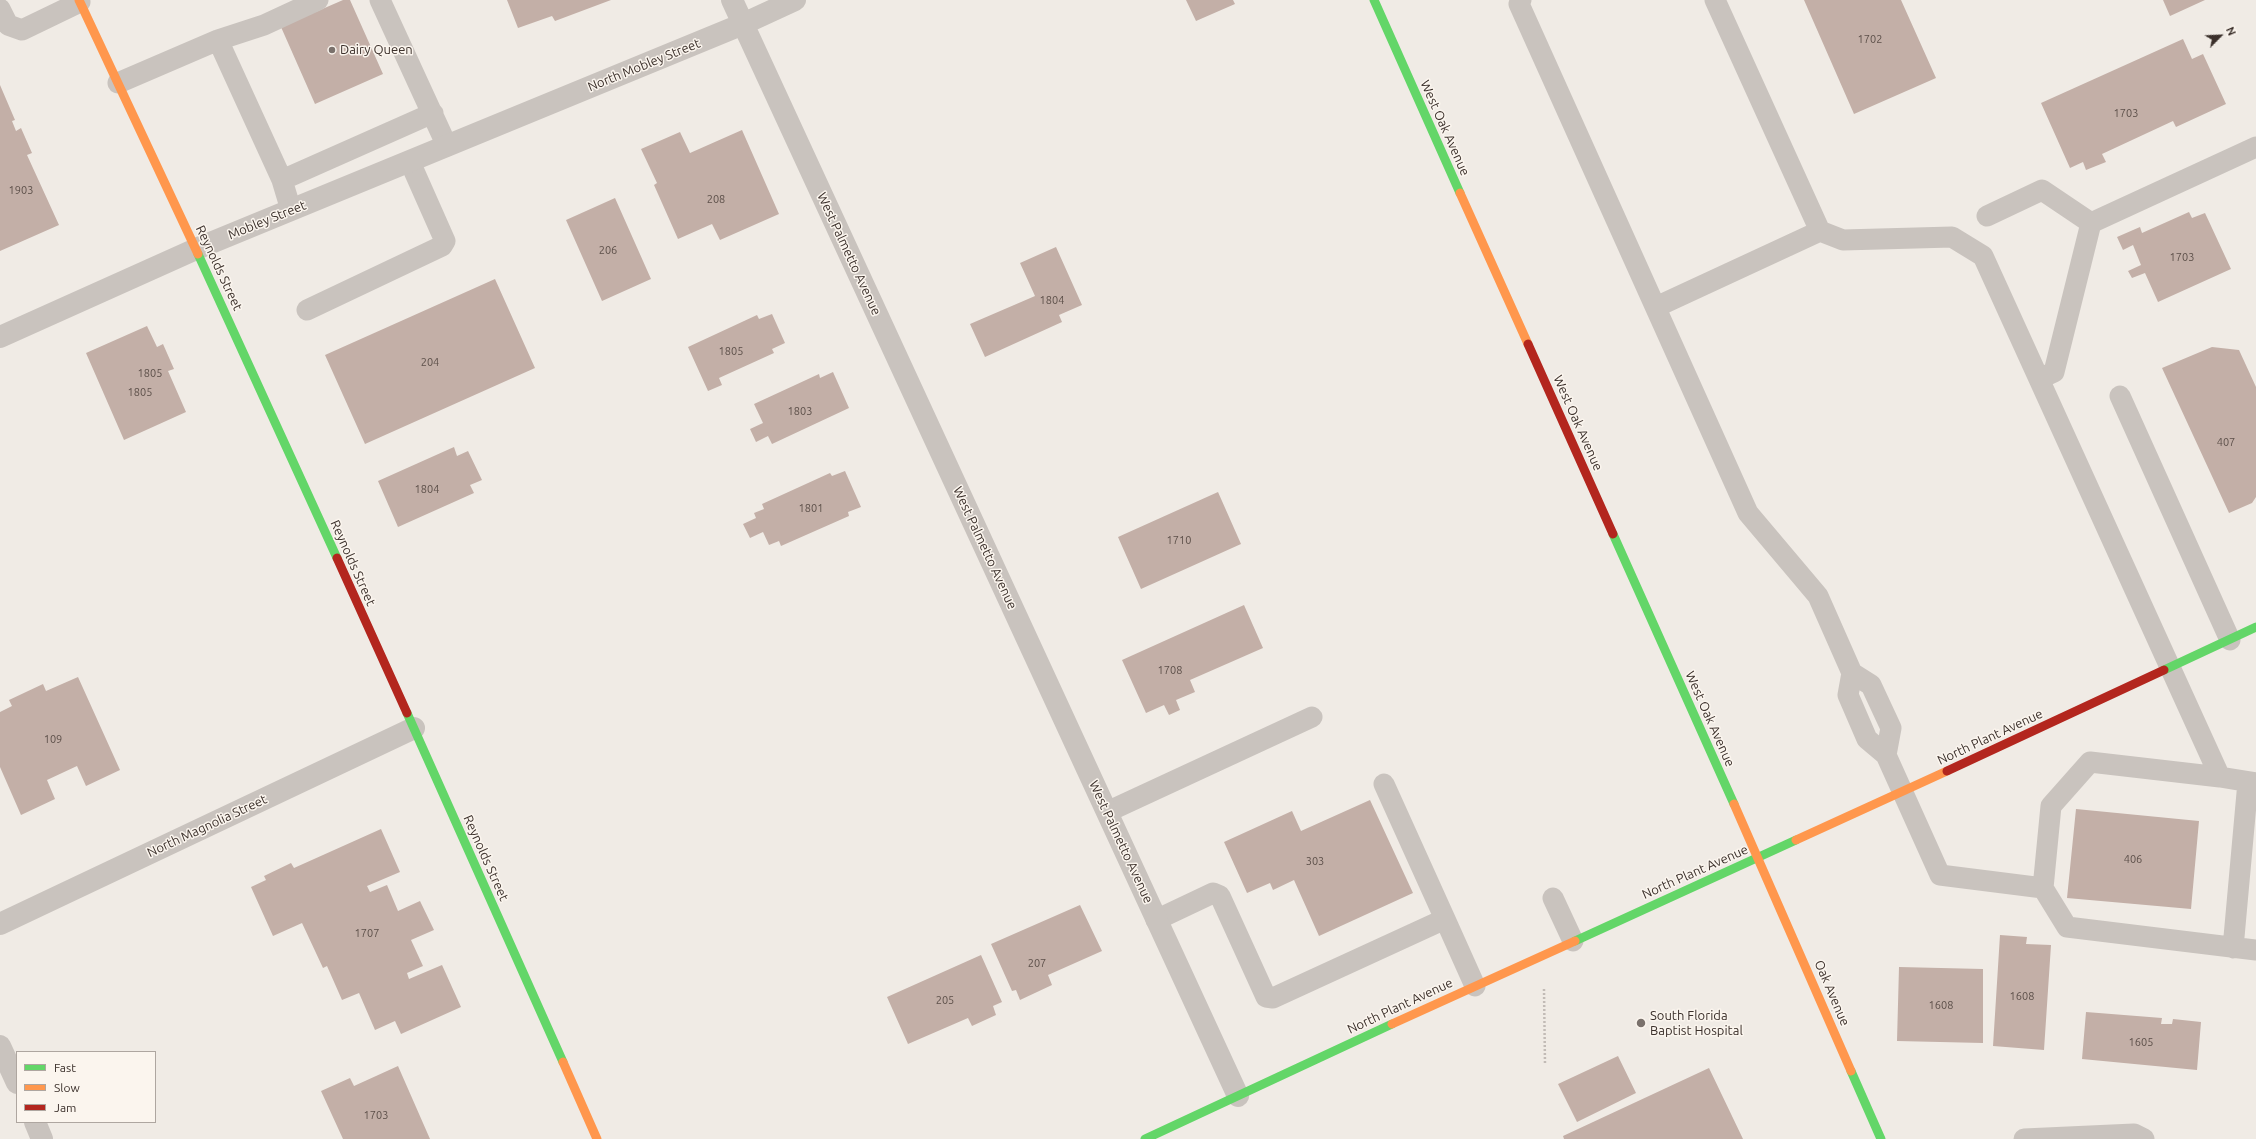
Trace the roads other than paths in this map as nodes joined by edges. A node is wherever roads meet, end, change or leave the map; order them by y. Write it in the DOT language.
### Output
graph roads {
  1 [pos="318,0"];
  2 [pos="380,0"];
  3 [pos="732,0"];
  4 [pos="796,0"];
  5 [pos="1374,0"];
  6 [pos="1521,0"];
  7 [pos="1715,0"];
  8 [pos="80,1"];
  9 [pos="1,12"];
  10 [pos="743,24"];
  11 [pos="218,40"];
  12 [pos="118,83"];
  13 [pos="433,113"];
  14 [pos="491,128"];
  15 [pos="447,146"];
  16 [pos="2256,146"];
  17 [pos="410,162"];
  18 [pos="282,180"];
  19 [pos="291,210"];
  20 [pos="1987,216"];
  21 [pos="2091,223"];
  22 [pos="1820,231"];
  23 [pos="196,249"];
  24 [pos="1656,307"];
  25 [pos="307,310"];
  26 [pos="0,337"];
  27 [pos="2039,379"];
  28 [pos="2120,396"];
  29 [pos="2256,627"];
  30 [pos="2230,640"];
  31 [pos="2169,667"];
  32 [pos="1312,717"];
  33 [pos="414,728"];
  34 [pos="2220,777"];
  35 [pos="2252,782"];
  36 [pos="1384,784"];
  37 [pos="1903,792"];
  38 [pos="1107,812"];
  39 [pos="1758,858"];
  40 [pos="2043,888"];
  41 [pos="1553,898"];
  42 [pos="1156,920"];
  43 [pos="1445,920"];
  44 [pos="0,924"];
  45 [pos="1573,941"];
  46 [pos="2233,948"];
  47 [pos="2256,950"];
  48 [pos="1475,986"];
  49 [pos="0,1046"];
  50 [pos="16,1081"];
  51 [pos="1238,1096"];
  52 [pos="35,1123"];
  53 [pos="42,1139"];
  54 [pos="597,1139"];
  55 [pos="1145,1139"];
  56 [pos="1881,1139"];
  57 [pos="2024,1139"];
  58 [pos="2144,1139"];
  1 -- 11 [label="lane"];
  2 -- 13 [label="lane"];
  3 -- 10 [label="street, West Palmetto Avenue"];
  4 -- 10 [label="street, North Mobley Street"];
  5 -- 39 [label="street, West Oak Avenue"];
  6 -- 24 [label="lane"];
  7 -- 22 [label="lane"];
  8 -- 9 [label="lane"];
  8 -- 12 [label="street, Reynolds Street"];
  10 -- 14 [label="street, North Mobley Street"];
  10 -- 38 [label="street, West Palmetto Avenue"];
  11 -- 12 [label="lane"];
  11 -- 18 [label="lane"];
  12 -- 23 [label="street, Reynolds Street"];
  13 -- 15 [label="lane"];
  13 -- 18 [label="lane"];
  14 -- 15 [label="street, Mobley Street"];
  15 -- 17 [label="street, Mobley Street"];
  16 -- 21 [label="lane"];
  17 -- 19 [label="street, Mobley Street"];
  17 -- 25 [label="lane"];
  18 -- 19 [label="lane"];
  19 -- 23 [label="street, Mobley Street"];
  20 -- 21 [label="lane"];
  21 -- 27 [label="lane"];
  22 -- 24 [label="lane"];
  22 -- 27 [label="lane"];
  23 -- 26 [label="street, Mobley Street"];
  23 -- 33 [label="street, Reynolds Street"];
  24 -- 37 [label="lane"];
  27 -- 31 [label="lane"];
  28 -- 30 [label="lane"];
  29 -- 30 [label="street, North Plant Avenue"];
  30 -- 31 [label="street, North Plant Avenue"];
  31 -- 34 [label="lane"];
  31 -- 37 [label="street, North Plant Avenue"];
  32 -- 38 [label="lane"];
  33 -- 44 [label="street, North Magnolia Street"];
  33 -- 54 [label="street, Reynolds Street"];
  34 -- 35 [label="lane"];
  34 -- 40 [label="lane"];
  35 -- 46 [label="lane"];
  36 -- 43 [label="lane"];
  37 -- 39 [label="street, North Plant Avenue"];
  37 -- 40 [label="lane"];
  38 -- 42 [label="street, West Palmetto Avenue"];
  39 -- 45 [label="street, North Plant Avenue"];
  39 -- 56 [label="street, Oak Avenue"];
  40 -- 46 [label="lane"];
  41 -- 45 [label="lane"];
  42 -- 43 [label="lane"];
  42 -- 51 [label="street, West Palmetto Avenue"];
  43 -- 48 [label="lane"];
  45 -- 48 [label="street, North Plant Avenue"];
  46 -- 47 [label="lane"];
  48 -- 51 [label="street, North Plant Avenue"];
  49 -- 50 [label="street"];
  51 -- 55 [label="street, North Plant Avenue"];
  52 -- 53 [label="street"];
  57 -- 58 [label="lane"];
}
